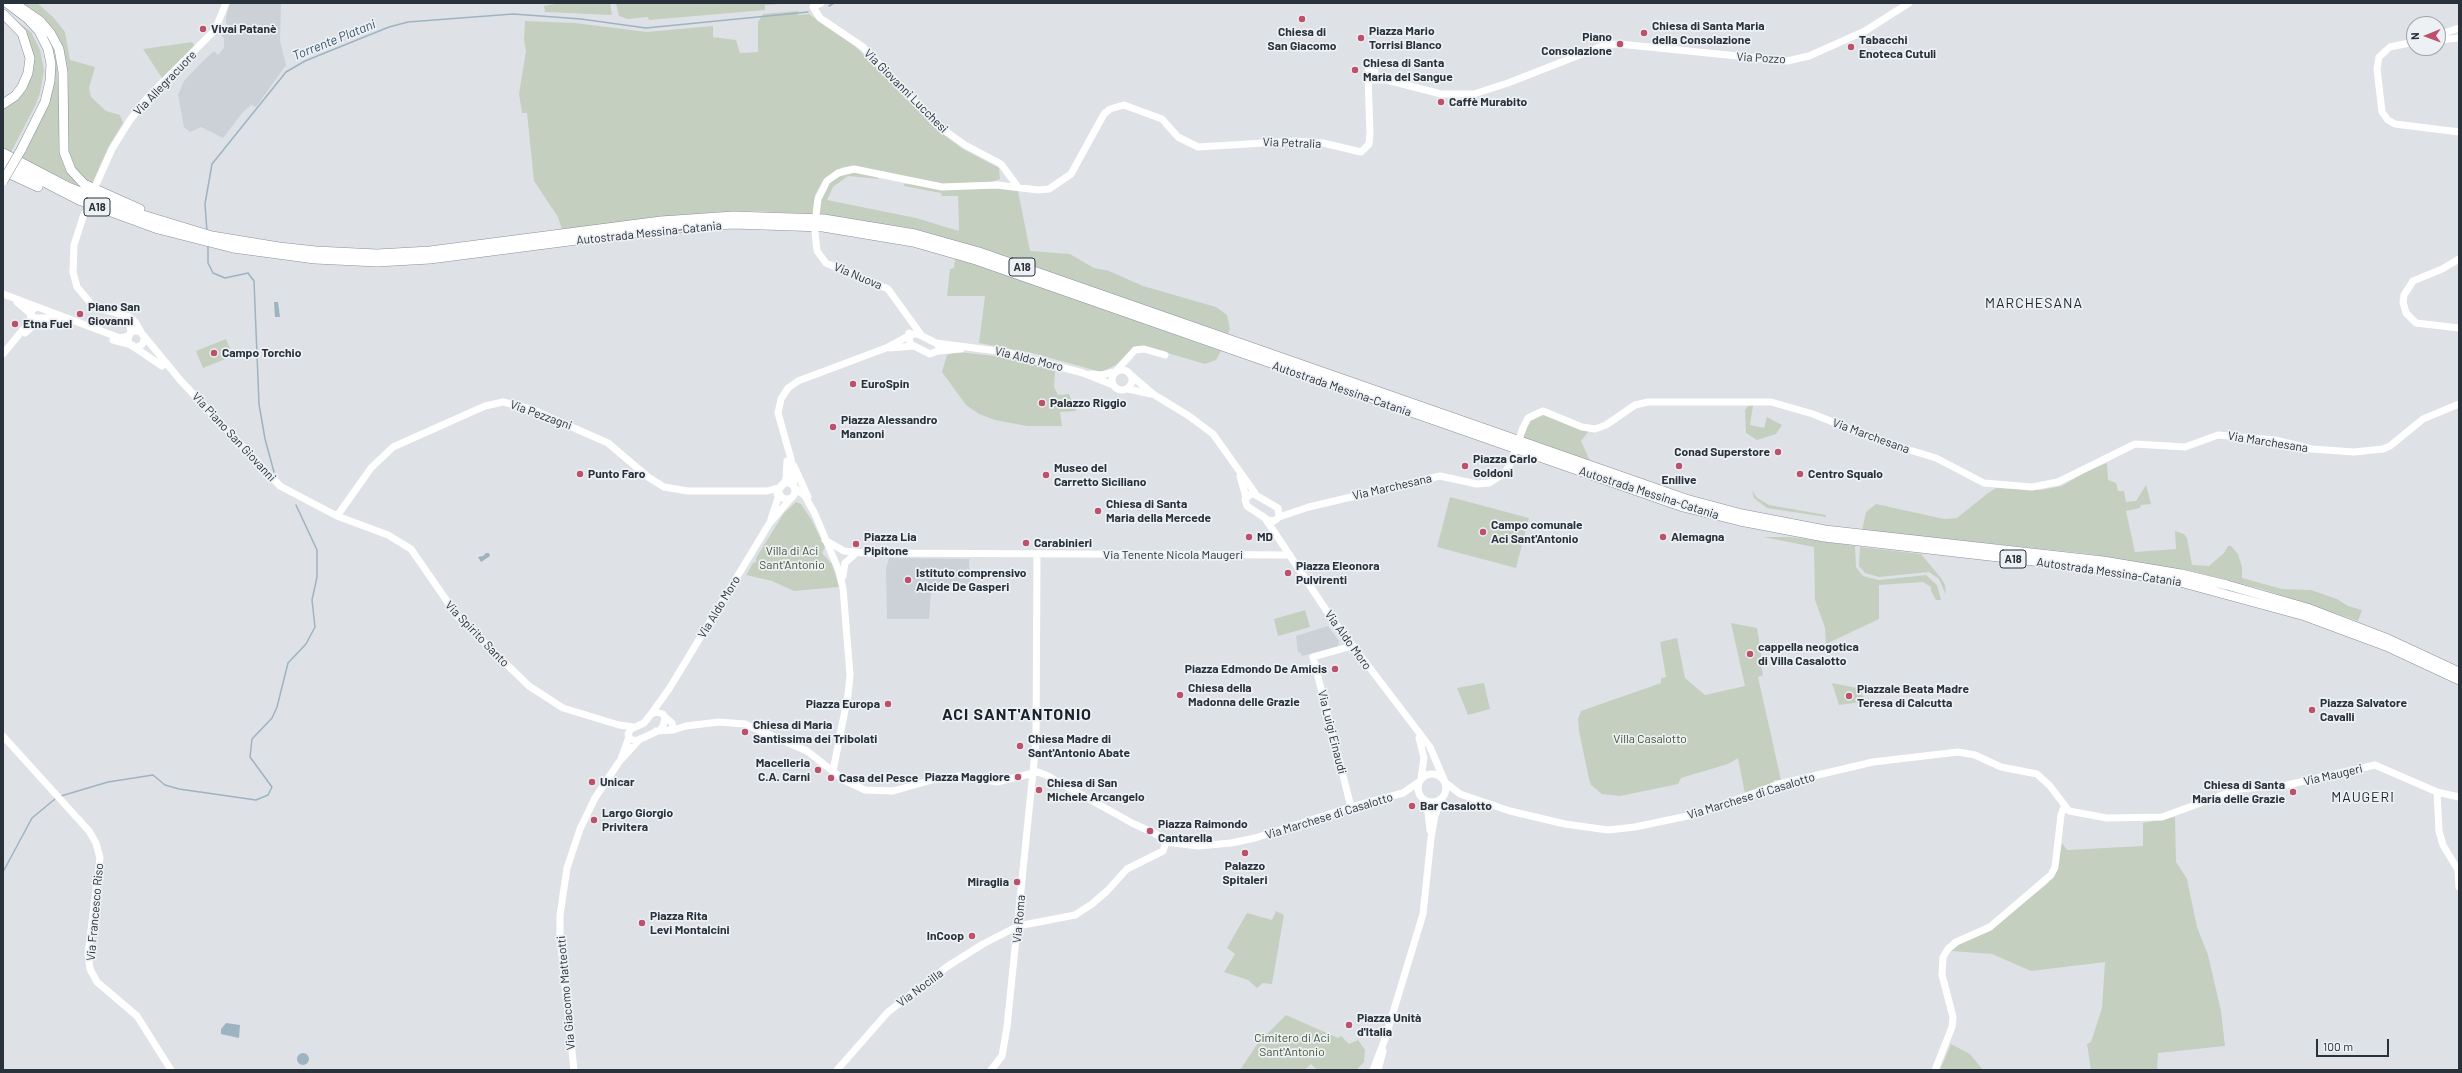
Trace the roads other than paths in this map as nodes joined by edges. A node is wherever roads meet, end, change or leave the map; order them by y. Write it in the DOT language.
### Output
graph roads {
  1 [pos="7,3"];
  2 [pos="14,3"];
  3 [pos="226,3"];
  4 [pos="821,3"];
  5 [pos="1908,3"];
  6 [pos="3,7"];
  7 [pos="3,14"];
  8 [pos="2457,30"];
  9 [pos="2446,33"];
  10 [pos="2459,38"];
  11 [pos="2446,39"];
  12 [pos="2406,44"];
  13 [pos="1370,98"];
  14 [pos="3,104"];
  15 [pos="2459,132"];
  16 [pos="18,149"];
  17 [pos="3,153"];
  18 [pos="3,162"];
  19 [pos="1004,167"];
  20 [pos="3,171"];
  21 [pos="3,181"];
  22 [pos="999,185"];
  23 [pos="1018,187"];
  24 [pos="95,188"];
  25 [pos="133,206"];
  26 [pos="84,214"];
  27 [pos="118,215"];
  28 [pos="816,215"];
  29 [pos="154,219"];
  30 [pos="816,232"];
  31 [pos="198,236"];
  32 [pos="212,239"];
  33 [pos="2459,259"];
  34 [pos="5,295"];
  35 [pos="37,307"];
  36 [pos="116,313"];
  37 [pos="30,314"];
  38 [pos="42,318"];
  39 [pos="908,319"];
  40 [pos="2459,328"];
  41 [pos="142,334"];
  42 [pos="130,335"];
  43 [pos="907,335"];
  44 [pos="922,336"];
  45 [pos="16,341"];
  46 [pos="936,343"];
  47 [pos="133,346"];
  48 [pos="913,346"];
  49 [pos="886,348"];
  50 [pos="974,348"];
  51 [pos="938,351"];
  52 [pos="1132,352"];
  53 [pos="3,354"];
  54 [pos="1166,355"];
  55 [pos="1116,371"];
  56 [pos="1083,373"];
  57 [pos="1132,375"];
  58 [pos="181,381"];
  59 [pos="1113,385"];
  60 [pos="1128,389"];
  61 [pos="1153,394"];
  62 [pos="2459,404"];
  63 [pos="785,441"];
  64 [pos="791,459"];
  65 [pos="1236,467"];
  66 [pos="782,486"];
  67 [pos="773,493"];
  68 [pos="794,493"];
  69 [pos="1255,493"];
  70 [pos="1246,498"];
  71 [pos="309,503"];
  72 [pos="810,505"];
  73 [pos="1275,506"];
  74 [pos="1309,507"];
  75 [pos="815,514"];
  76 [pos="337,516"];
  77 [pos="1265,518"];
  78 [pos="1278,518"];
  79 [pos="769,524"];
  80 [pos="825,540"];
  81 [pos="1282,542"];
  82 [pos="844,551"];
  83 [pos="865,553"];
  84 [pos="1037,554"];
  85 [pos="854,555"];
  86 [pos="1290,555"];
  87 [pos="834,557"];
  88 [pos="843,588"];
  89 [pos="1352,646"];
  90 [pos="2459,672"];
  91 [pos="2459,680"];
  92 [pos="669,689"];
  93 [pos="651,714"];
  94 [pos="663,715"];
  95 [pos="619,725"];
  96 [pos="673,726"];
  97 [pos="634,727"];
  98 [pos="656,731"];
  99 [pos="1418,734"];
  100 [pos="628,735"];
  101 [pos="3,736"];
  102 [pos="640,739"];
  103 [pos="619,762"];
  104 [pos="833,771"];
  105 [pos="1033,778"];
  106 [pos="1419,782"];
  107 [pos="1446,782"];
  108 [pos="2437,792"];
  109 [pos="1403,793"];
  110 [pos="1460,794"];
  111 [pos="2448,795"];
  112 [pos="2459,797"];
  113 [pos="1422,798"];
  114 [pos="1442,798"];
  115 [pos="1351,807"];
  116 [pos="2064,807"];
  117 [pos="2439,809"];
  118 [pos="1431,838"];
  119 [pos="1165,843"];
  120 [pos="2459,887"];
  121 [pos="1018,926"];
  122 [pos="1384,1043"];
  123 [pos="171,1070"];
  124 [pos="574,1070"];
  125 [pos="837,1070"];
  126 [pos="991,1070"];
  127 [pos="1373,1070"];
  128 [pos="1378,1070"];
  129 [pos="1935,1070"];
  1 -- 16 [label="highway"];
  1 -- 25 [label="highway"];
  2 -- 25 [label="highway"];
  3 -- 24 [label="street, Via Allegracuore"];
  4 -- 19 [label="street, Via Giovanni Lucchesi"];
  5 -- 13 [label="street, Via Pozzo"];
  6 -- 16 [label="highway"];
  7 -- 14 [label="highway"];
  8 -- 9 [label="street"];
  10 -- 11 [label="street"];
  12 -- 15 [label="street"];
  13 -- 23 [label="street, Via Petralia"];
  16 -- 20 [label="highway"];
  16 -- 21 [label="highway, bridge"];
  17 -- 29 [label="highway, A18"];
  18 -- 27 [label="highway, A18"];
  19 -- 22 [label="street"];
  19 -- 23 [label="street, Via Giovanni Lucchesi"];
  20 -- 27 [label="highway"];
  22 -- 23 [label="street"];
  22 -- 28 [label="street"];
  25 -- 29 [label="highway"];
  26 -- 36 [label="street"];
  27 -- 31 [label="highway, A18"];
  29 -- 31 [label="highway, A18"];
  30 -- 39 [label="street, Via Nuova"];
  31 -- 32 [label="highway, A18"];
  32 -- 90 [label="highway, Autostrada Messina-Catania / A18"];
  32 -- 91 [label="highway, Autostrada Messina-Catania / A18"];
  33 -- 40 [label="street"];
  34 -- 35 [label="street"];
  34 -- 37 [label="street"];
  35 -- 37 [label="street"];
  35 -- 42 [label="street"];
  36 -- 41 [label="street"];
  36 -- 42 [label="street"];
  37 -- 38 [label="street"];
  37 -- 45 [label="street"];
  38 -- 45 [label="street"];
  38 -- 47 [label="street"];
  39 -- 43 [label="street"];
  39 -- 44 [label="street, Via Nuova"];
  41 -- 42 [label="street"];
  41 -- 47 [label="street"];
  41 -- 58 [label="street"];
  42 -- 47 [label="street"];
  43 -- 44 [label="street"];
  43 -- 48 [label="street"];
  43 -- 49 [label="street"];
  44 -- 46 [label="street"];
  45 -- 53 [label="street"];
  46 -- 50 [label="street"];
  46 -- 51 [label="street"];
  47 -- 58 [label="street"];
  48 -- 49 [label="street"];
  48 -- 51 [label="street"];
  49 -- 63 [label="street"];
  50 -- 51 [label="street"];
  50 -- 56 [label="street, Via Aldo Moro"];
  52 -- 54 [label="street"];
  52 -- 55 [label="street"];
  52 -- 57 [label="street"];
  55 -- 56 [label="street"];
  55 -- 57 [label="street"];
  55 -- 59 [label="street"];
  56 -- 59 [label="street"];
  57 -- 60 [label="street"];
  57 -- 61 [label="street"];
  58 -- 71 [label="street, Via Piano San Giovanni"];
  59 -- 60 [label="street"];
  60 -- 61 [label="street"];
  61 -- 65 [label="street"];
  62 -- 74 [label="street, Via Marchesana, bridge"];
  63 -- 64 [label="street"];
  63 -- 66 [label="street"];
  64 -- 68 [label="street"];
  64 -- 72 [label="street"];
  65 -- 69 [label="street"];
  65 -- 70 [label="street"];
  66 -- 67 [label="street"];
  66 -- 67 [label="street"];
  66 -- 68 [label="street"];
  67 -- 68 [label="street"];
  67 -- 76 [label="street, Via Pezzagni"];
  67 -- 79 [label="street"];
  68 -- 72 [label="street"];
  68 -- 75 [label="street"];
  68 -- 79 [label="street"];
  69 -- 70 [label="street"];
  69 -- 73 [label="street"];
  70 -- 77 [label="street"];
  71 -- 76 [label="street, Via Spirito Santo"];
  72 -- 75 [label="street"];
  73 -- 74 [label="street"];
  73 -- 78 [label="street"];
  74 -- 78 [label="street"];
  75 -- 80 [label="street"];
  76 -- 95 [label="street, Via Spirito Santo"];
  77 -- 78 [label="street"];
  77 -- 81 [label="street"];
  78 -- 81 [label="street"];
  79 -- 92 [label="street, Via Aldo Moro"];
  80 -- 82 [label="street"];
  80 -- 87 [label="street"];
  81 -- 86 [label="street, Via Aldo Moro"];
  82 -- 83 [label="street"];
  82 -- 87 [label="street"];
  83 -- 84 [label="street, Via Tenente Nicola Maugeri"];
  83 -- 85 [label="street"];
  84 -- 86 [label="street, Via Tenente Nicola Maugeri"];
  84 -- 105 [label="street, Via Roma"];
  85 -- 87 [label="street"];
  85 -- 88 [label="street"];
  86 -- 89 [label="street, Via Aldo Moro"];
  87 -- 88 [label="street"];
  88 -- 104 [label="street"];
  89 -- 99 [label="street, Via Aldo Moro"];
  89 -- 115 [label="street, Via Luigi Einaudi"];
  92 -- 93 [label="street"];
  92 -- 94 [label="street"];
  93 -- 94 [label="street"];
  93 -- 97 [label="street"];
  94 -- 96 [label="street"];
  94 -- 98 [label="street"];
  95 -- 97 [label="street, Via Spirito Santo"];
  95 -- 100 [label="street"];
  96 -- 98 [label="street"];
  96 -- 104 [label="street"];
  97 -- 100 [label="street"];
  98 -- 102 [label="street"];
  99 -- 106 [label="street"];
  99 -- 107 [label="street, Via Aldo Moro"];
  100 -- 102 [label="street"];
  100 -- 103 [label="street"];
  101 -- 123 [label="street, Via Francesco Riso"];
  102 -- 103 [label="street"];
  103 -- 124 [label="street, Via Giacomo Matteotti"];
  104 -- 105 [label="street"];
  105 -- 119 [label="street"];
  105 -- 121 [label="street, Via Roma"];
  106 -- 107 [label="street"];
  106 -- 109 [label="street"];
  106 -- 113 [label="street"];
  107 -- 110 [label="street"];
  107 -- 114 [label="street"];
  108 -- 111 [label="street, Via Maugeri"];
  108 -- 116 [label="street, Via Maugeri"];
  108 -- 117 [label="street"];
  109 -- 113 [label="street"];
  109 -- 115 [label="street, Via Marchese di Casalotto"];
  110 -- 114 [label="street"];
  110 -- 116 [label="street, Via Marchese di Casalotto"];
  111 -- 112 [label="street, Via Maugeri"];
  111 -- 117 [label="street"];
  113 -- 114 [label="street"];
  113 -- 118 [label="street"];
  114 -- 118 [label="street"];
  115 -- 119 [label="street, Via Marchese di Casalotto"];
  116 -- 129 [label="street"];
  117 -- 120 [label="street"];
  118 -- 122 [label="street"];
  119 -- 121 [label="street, Via Nocilla"];
  121 -- 125 [label="street, Via Nocilla"];
  121 -- 126 [label="street, Via Roma"];
  122 -- 127 [label="street"];
  122 -- 128 [label="street"];
}
